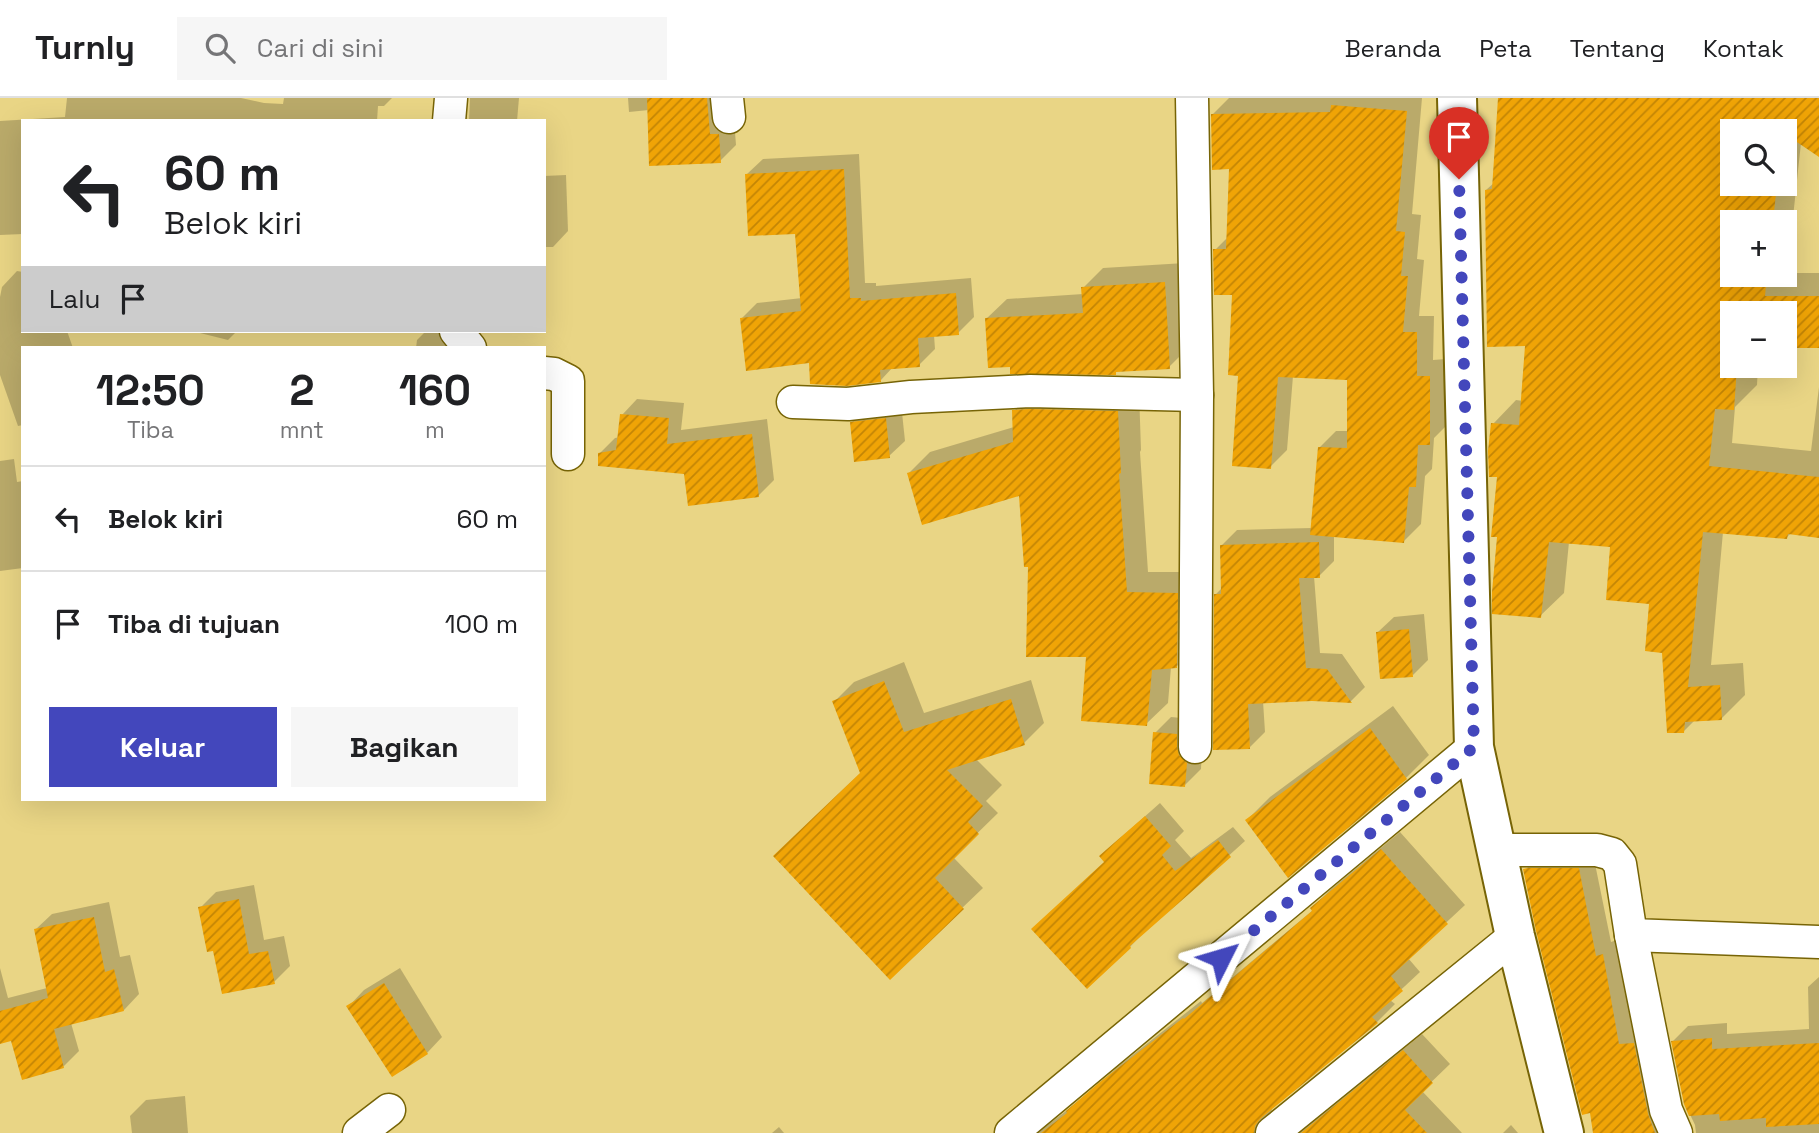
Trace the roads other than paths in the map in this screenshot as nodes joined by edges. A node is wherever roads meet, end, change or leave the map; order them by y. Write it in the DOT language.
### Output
graph roads {
  1 [pos="451,98"];
  2 [pos="1192,98"];
  3 [pos="1457,98"];
  4 [pos="449,119"];
  5 [pos="546,373"];
  6 [pos="1197,395"];
  7 [pos="793,402"];
  8 [pos="568,454"];
  9 [pos="1195,747"];
  10 [pos="1474,747"];
  11 [pos="1497,850"];
  12 [pos="1631,935"];
  13 [pos="1515,936"];
  14 [pos="1819,942"];
  15 [pos="390,1110"];
  16 [pos="359,1133"];
  17 [pos="1011,1133"];
  18 [pos="1272,1133"];
  19 [pos="1564,1133"];
  20 [pos="1676,1133"];
  1 -- 4 [label="street"];
  2 -- 6 [label="street"];
  3 -- 10 [label="street"];
  5 -- 8 [label="street"];
  6 -- 7 [label="street"];
  6 -- 9 [label="street"];
  10 -- 11 [label="street"];
  10 -- 17 [label="street"];
  11 -- 12 [label="street"];
  11 -- 13 [label="street"];
  12 -- 14 [label="street"];
  12 -- 20 [label="street"];
  13 -- 18 [label="street"];
  13 -- 19 [label="street"];
  15 -- 16 [label="street"];
}
